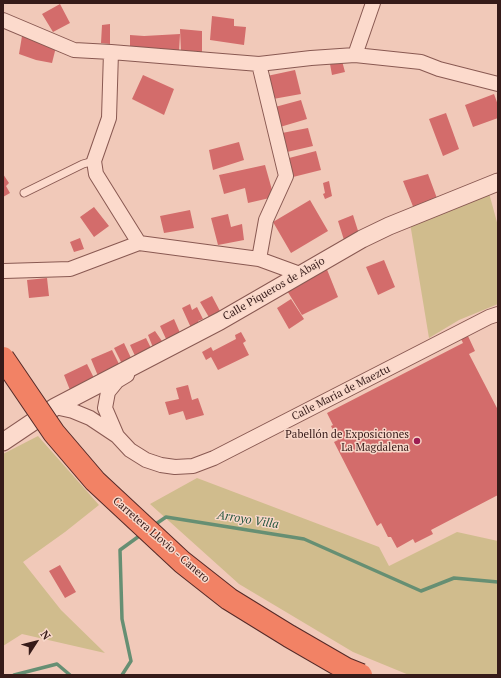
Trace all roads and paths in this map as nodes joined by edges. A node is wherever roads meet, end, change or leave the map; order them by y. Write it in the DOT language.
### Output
graph roads {
  1 [pos="373,3"];
  2 [pos="3,20"];
  3 [pos="111,52"];
  4 [pos="355,55"];
  5 [pos="259,64"];
  6 [pos="498,84"];
  7 [pos="94,161"];
  8 [pos="498,182"];
  9 [pos="24,192"];
  10 [pos="139,243"];
  11 [pos="260,259"];
  12 [pos="4,271"];
  13 [pos="300,274"];
  14 [pos="498,314"];
  15 [pos="157,355"];
  16 [pos="3,358"];
  17 [pos="55,407"];
  18 [pos="117,436"];
  19 [pos="3,442"];
  20 [pos="361,675"];
  1 -- 4 [label="street"];
  2 -- 3 [label="street"];
  3 -- 5 [label="street"];
  3 -- 7 [label="street"];
  4 -- 5 [label="street"];
  4 -- 6 [label="street"];
  5 -- 11 [label="street"];
  7 -- 9 [label="lane"];
  7 -- 10 [label="street"];
  8 -- 13 [label="street, Calle Piqueros de Abajo"];
  10 -- 11 [label="street"];
  10 -- 12 [label="street"];
  11 -- 13 [label="street"];
  13 -- 15 [label="street, Calle Piqueros de Abajo"];
  14 -- 18 [label="street, Calle Maria de Maeztu"];
  15 -- 17 [label="street, Calle Piqueros de Abajo"];
  15 -- 18 [label="street"];
  16 -- 20 [label="highway, Carretera Llovio - Canero, bridge"];
  17 -- 18 [label="street, Calle Maria de Maeztu"];
  17 -- 19 [label="street, Calle Piqueros de Abajo"];
}
